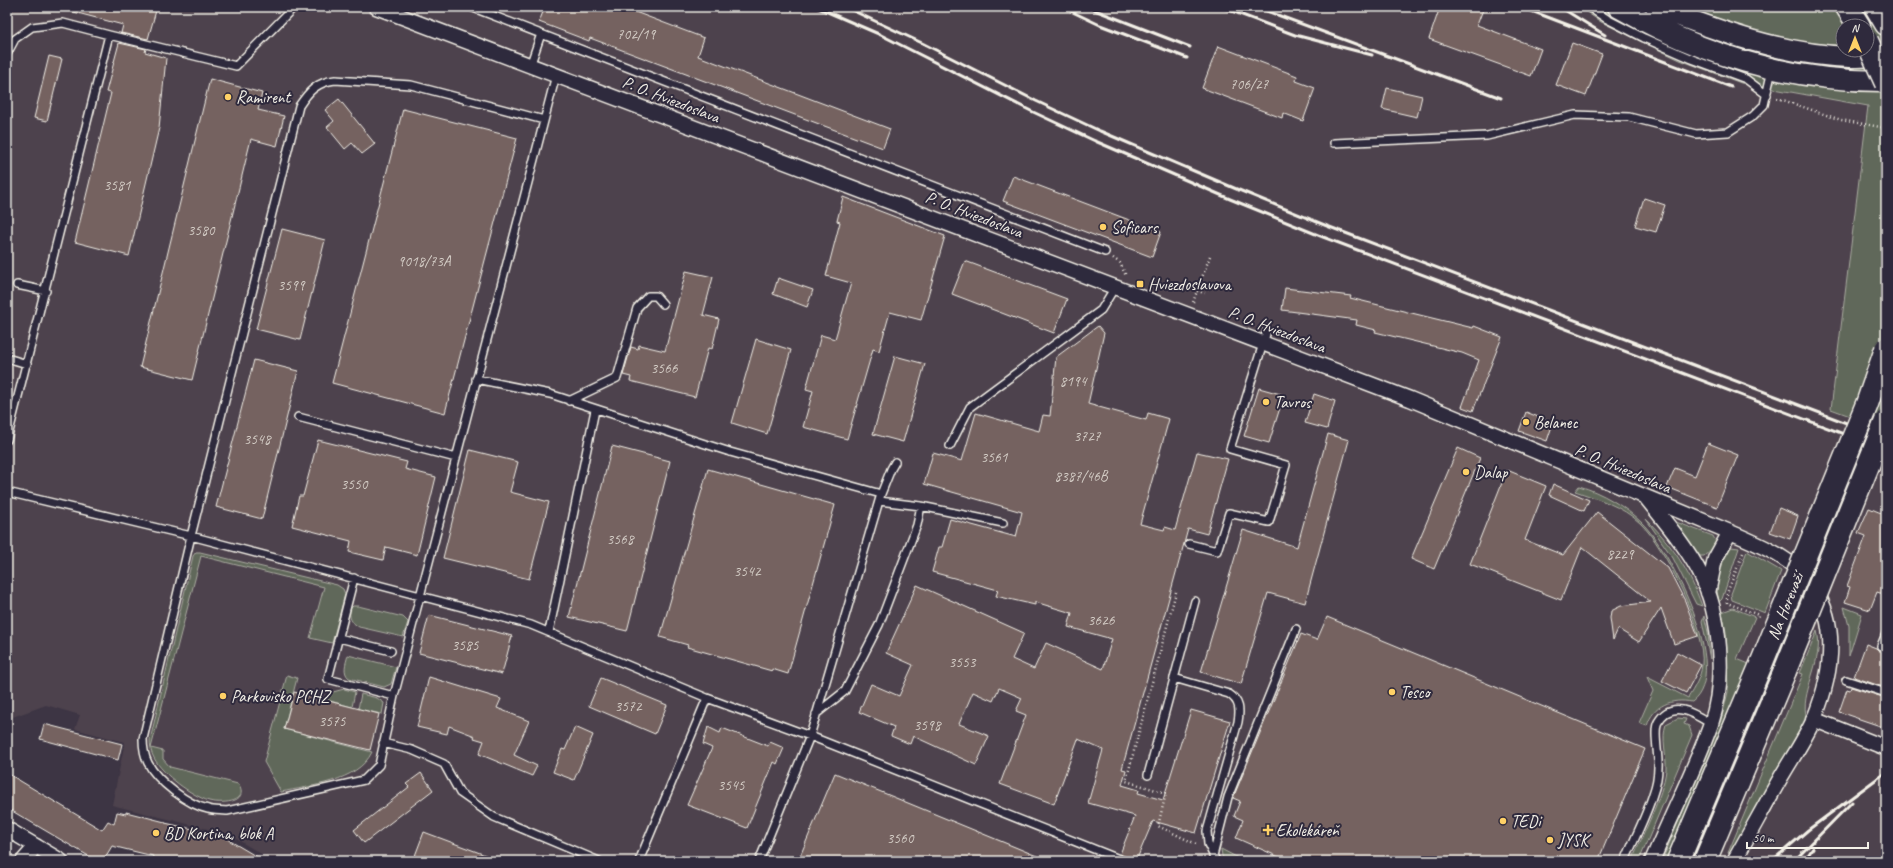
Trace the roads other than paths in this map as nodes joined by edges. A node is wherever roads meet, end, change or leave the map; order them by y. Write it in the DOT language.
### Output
graph roads {
  1 [pos="294,7"];
  2 [pos="378,7"];
  3 [pos="471,7"];
  4 [pos="1589,7"];
  5 [pos="1618,7"];
  6 [pos="1656,7"];
  7 [pos="1876,7"];
  8 [pos="1886,24"];
  9 [pos="541,34"];
  10 [pos="109,35"];
  11 [pos="7,54"];
  12 [pos="1886,56"];
  13 [pos="1875,58"];
  14 [pos="530,66"];
  15 [pos="1772,69"];
  16 [pos="556,75"];
  17 [pos="1886,82"];
  18 [pos="1767,95"];
  19 [pos="544,120"];
  20 [pos="1334,143"];
  21 [pos="1105,252"];
  22 [pos="17,285"];
  23 [pos="1119,289"];
  24 [pos="46,291"];
  25 [pos="663,304"];
  26 [pos="1265,337"];
  27 [pos="1886,349"];
  28 [pos="7,358"];
  29 [pos="27,364"];
  30 [pos="476,379"];
  31 [pos="569,401"];
  32 [pos="595,410"];
  33 [pos="298,417"];
  34 [pos="1886,421"];
  35 [pos="7,440"];
  36 [pos="950,446"];
  37 [pos="456,458"];
  38 [pos="895,462"];
  39 [pos="7,492"];
  40 [pos="1645,497"];
  41 [pos="880,498"];
  42 [pos="921,506"];
  43 [pos="1003,524"];
  44 [pos="1730,532"];
  45 [pos="191,536"];
  46 [pos="1190,544"];
  47 [pos="354,578"];
  48 [pos="1708,593"];
  49 [pos="421,595"];
  50 [pos="1195,601"];
  51 [pos="1296,629"];
  52 [pos="549,632"];
  53 [pos="1886,634"];
  54 [pos="339,638"];
  55 [pos="1881,646"];
  56 [pos="391,651"];
  57 [pos="1174,678"];
  58 [pos="1846,680"];
  59 [pos="1886,693"];
  60 [pos="394,696"];
  61 [pos="707,698"];
  62 [pos="816,714"];
  63 [pos="1814,719"];
  64 [pos="1711,724"];
  65 [pos="810,736"];
  66 [pos="383,743"];
  67 [pos="1886,748"];
  68 [pos="1148,774"];
  69 [pos="7,829"];
  70 [pos="36,846"];
  71 [pos="1215,859"];
  72 [pos="23,861"];
  73 [pos="61,861"];
  74 [pos="599,861"];
  75 [pos="639,861"];
  76 [pos="759,861"];
  77 [pos="1124,861"];
  78 [pos="1625,861"];
  79 [pos="1652,861"];
  80 [pos="1678,861"];
  81 [pos="1705,861"];
  82 [pos="1734,861"];
  1 -- 10 [label="lane"];
  2 -- 14 [label="street, P. O. Hviezdoslava"];
  3 -- 9 [label="lane"];
  4 -- 18 [label="lane"];
  5 -- 15 [label="main road"];
  6 -- 12 [label="main road"];
  7 -- 8 [label="main road"];
  9 -- 14 [label="lane"];
  9 -- 21 [label="lane"];
  10 -- 11 [label="lane"];
  10 -- 24 [label="lane"];
  13 -- 17 [label="main road, bridge"];
  14 -- 16 [label="street, P. O. Hviezdoslava"];
  15 -- 17 [label="main road"];
  15 -- 18 [label="lane"];
  16 -- 19 [label="lane"];
  16 -- 23 [label="street, P. O. Hviezdoslava"];
  18 -- 20 [label="lane"];
  19 -- 30 [label="lane"];
  19 -- 45 [label="lane"];
  22 -- 24 [label="lane"];
  23 -- 26 [label="street, P. O. Hviezdoslava"];
  23 -- 36 [label="lane"];
  24 -- 29 [label="lane"];
  25 -- 31 [label="lane"];
  26 -- 40 [label="street, P. O. Hviezdoslava"];
  26 -- 46 [label="lane"];
  27 -- 80 [label="main road, Na Horevaží, bridge"];
  28 -- 29 [label="lane"];
  29 -- 35 [label="lane"];
  30 -- 31 [label="lane"];
  30 -- 37 [label="lane"];
  31 -- 32 [label="lane"];
  32 -- 41 [label="lane"];
  32 -- 52 [label="lane"];
  33 -- 37 [label="lane"];
  34 -- 81 [label="main road, Na Horevaží, bridge"];
  37 -- 49 [label="lane"];
  38 -- 41 [label="lane"];
  39 -- 45 [label="lane"];
  40 -- 44 [label="street, P. O. Hviezdoslava"];
  40 -- 48 [label="street"];
  41 -- 42 [label="lane"];
  41 -- 62 [label="lane"];
  42 -- 43 [label="lane"];
  42 -- 62 [label="lane"];
  44 -- 48 [label="street"];
  44 -- 63 [label="street, P. O. Hviezdoslava"];
  45 -- 47 [label="lane"];
  45 -- 66 [label="lane"];
  47 -- 49 [label="lane"];
  47 -- 54 [label="lane"];
  48 -- 64 [label="street"];
  49 -- 52 [label="lane"];
  49 -- 60 [label="lane"];
  50 -- 57 [label="lane"];
  51 -- 71 [label="lane"];
  52 -- 61 [label="lane"];
  53 -- 55 [label="lane"];
  54 -- 56 [label="lane"];
  54 -- 60 [label="lane"];
  57 -- 68 [label="lane"];
  57 -- 71 [label="lane"];
  58 -- 59 [label="lane"];
  60 -- 66 [label="lane"];
  61 -- 65 [label="lane"];
  61 -- 75 [label="lane"];
  62 -- 65 [label="lane"];
  63 -- 67 [label="street"];
  63 -- 82 [label="street"];
  64 -- 78 [label="lane"];
  64 -- 79 [label="street"];
  65 -- 76 [label="lane"];
  65 -- 77 [label="lane"];
  66 -- 74 [label="lane"];
  69 -- 70 [label="street"];
  70 -- 72 [label="street"];
  70 -- 73 [label="street"];
}
